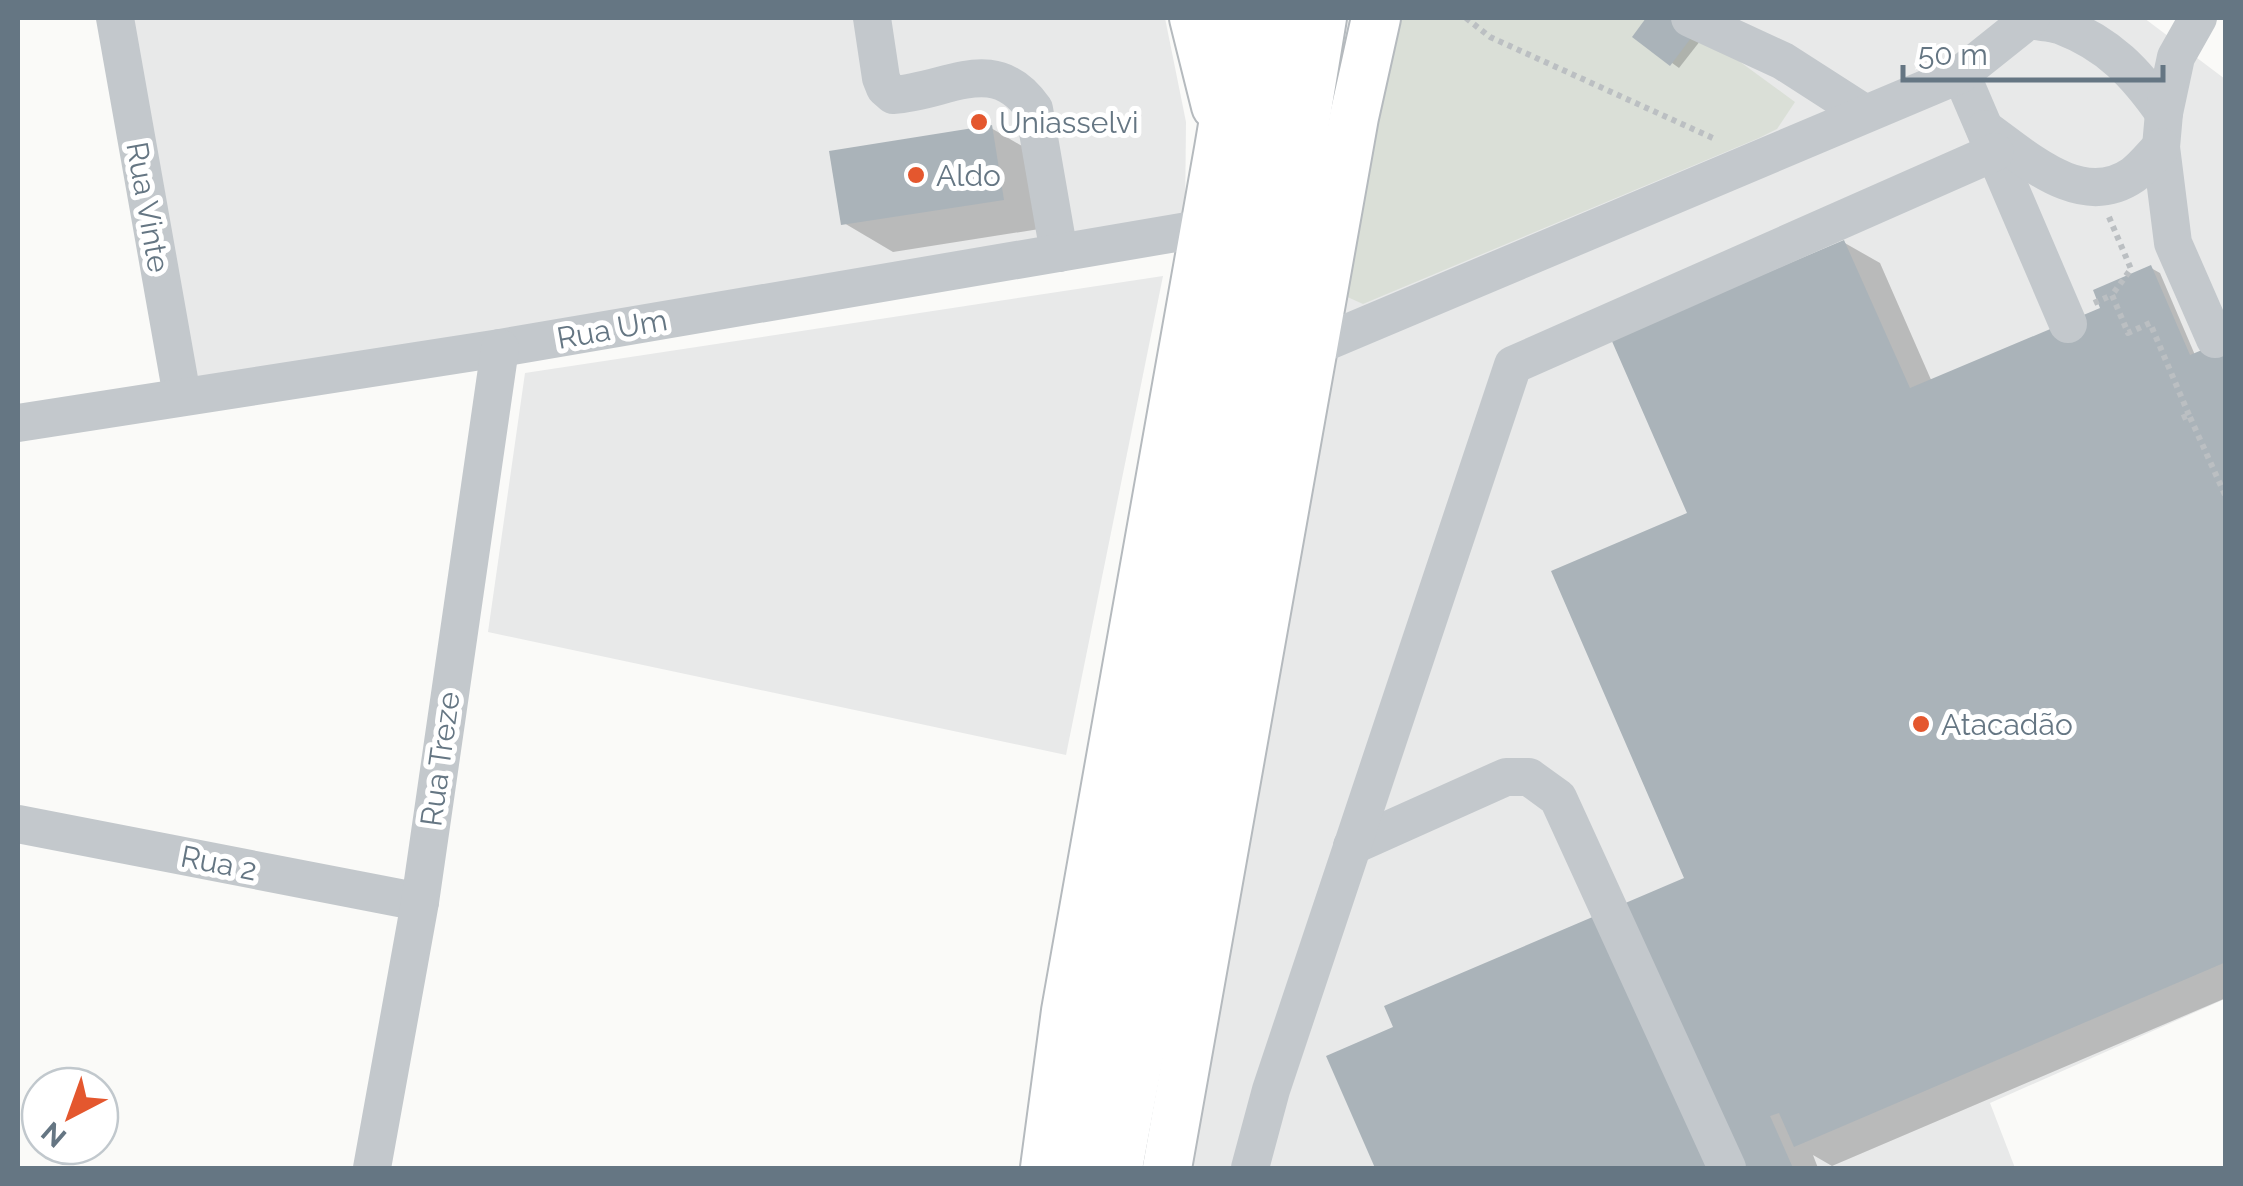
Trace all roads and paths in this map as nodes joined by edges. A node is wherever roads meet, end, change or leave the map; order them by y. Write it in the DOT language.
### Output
graph roads {
  1 [pos="115,18"];
  2 [pos="872,18"];
  3 [pos="1194,18"];
  4 [pos="1236,18"];
  5 [pos="1280,18"];
  6 [pos="1322,18"];
  7 [pos="1376,18"];
  8 [pos="1466,18"];
  9 [pos="1690,18"];
  10 [pos="2027,18"];
  11 [pos="2198,18"];
  12 [pos="1961,74"];
  13 [pos="1864,114"];
  14 [pos="2163,130"];
  15 [pos="1990,141"];
  16 [pos="1219,149"];
  17 [pos="1757,158"];
  18 [pos="2097,187"];
  19 [pos="1205,228"];
  20 [pos="1059,253"];
  21 [pos="2211,294"];
  22 [pos="2112,296"];
  23 [pos="2066,320"];
  24 [pos="2215,339"];
  25 [pos="1314,347"];
  26 [pos="500,348"];
  27 [pos="182,396"];
  28 [pos="18,423"];
  29 [pos="2226,496"];
  30 [pos="18,824"];
  31 [pos="1352,846"];
  32 [pos="420,902"];
  33 [pos="372,1168"];
  34 [pos="1045,1168"];
  35 [pos="1079,1168"];
  36 [pos="1118,1168"];
  37 [pos="1168,1168"];
  38 [pos="1250,1168"];
  39 [pos="1727,1168"];
  1 -- 27 [label="street, Rua Vinte"];
  2 -- 20 [label="street"];
  3 -- 16 [label="main road"];
  4 -- 16 [label="main road"];
  5 -- 35 [label="main road"];
  6 -- 36 [label="main road"];
  7 -- 25 [label="main road"];
  8 -- 17 [label="path"];
  9 -- 13 [label="street"];
  10 -- 12 [label="street"];
  10 -- 14 [label="street"];
  11 -- 14 [label="street"];
  12 -- 13 [label="street"];
  12 -- 15 [label="street"];
  13 -- 17 [label="street"];
  14 -- 18 [label="street"];
  14 -- 21 [label="street"];
  15 -- 18 [label="street"];
  15 -- 23 [label="street"];
  15 -- 31 [label="street"];
  16 -- 19 [label="main road"];
  17 -- 25 [label="street"];
  18 -- 22 [label="path"];
  19 -- 20 [label="street, Rua Um"];
  19 -- 34 [label="main road"];
  20 -- 26 [label="street, Rua Um"];
  21 -- 24 [label="street"];
  22 -- 23 [label="path"];
  22 -- 29 [label="path"];
  25 -- 37 [label="main road"];
  26 -- 27 [label="street, Rua Um"];
  26 -- 32 [label="street, Rua Treze"];
  27 -- 28 [label="street, Rua Um"];
  30 -- 32 [label="street, Rua 2"];
  31 -- 38 [label="street"];
  31 -- 39 [label="street"];
  32 -- 33 [label="street, Rua Treze"];
}
